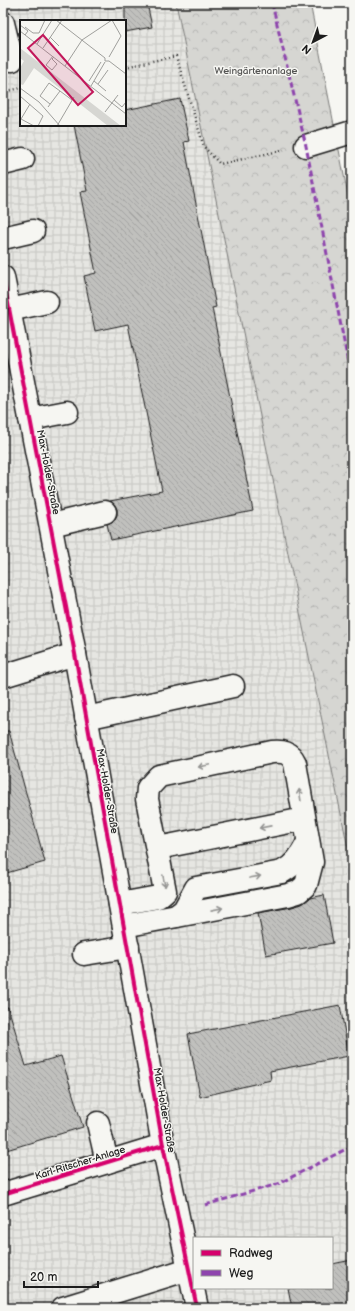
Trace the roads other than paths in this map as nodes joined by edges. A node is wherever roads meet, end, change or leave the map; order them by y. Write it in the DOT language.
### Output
graph roads {
  1 [pos="3,24"];
  2 [pos="12,60"];
  3 [pos="352,132"];
  4 [pos="306,146"];
  5 [pos="34,231"];
  6 [pos="3,238"];
  7 [pos="3,277"];
  8 [pos="48,302"];
  9 [pos="9,310"];
  10 [pos="67,412"];
  11 [pos="30,419"];
  12 [pos="105,512"];
  13 [pos="50,524"];
  14 [pos="75,654"];
  15 [pos="3,676"];
  16 [pos="233,686"];
  17 [pos="86,718"];
  18 [pos="304,819"];
  19 [pos="158,848"];
  20 [pos="120,904"];
  21 [pos="124,926"];
  22 [pos="128,947"];
  23 [pos="84,954"];
  24 [pos="98,1123"];
  25 [pos="163,1145"];
  26 [pos="107,1162"];
  27 [pos="3,1194"];
  28 [pos="189,1269"];
  29 [pos="193,1288"];
  30 [pos="193,1289"];
  31 [pos="63,1308"];
  32 [pos="197,1308"];
  1 -- 2 [label="street"];
  3 -- 4 [label="street"];
  5 -- 6 [label="street"];
  7 -- 9 [label="street, Max-Holder-Straße"];
  8 -- 9 [label="street"];
  9 -- 11 [label="street, Max-Holder-Straße"];
  10 -- 11 [label="street"];
  11 -- 13 [label="street, Max-Holder-Straße"];
  12 -- 13 [label="street"];
  13 -- 14 [label="street, Max-Holder-Straße"];
  14 -- 15 [label="street"];
  14 -- 17 [label="street, Max-Holder-Straße"];
  16 -- 17 [label="street"];
  17 -- 20 [label="street, Max-Holder-Straße"];
  18 -- 19 [label="street, one-way"];
  18 -- 19 [label="street, one-way"];
  21 -- 18 [label="street, one-way"];
  19 -- 20 [label="street, one-way"];
  20 -- 21 [label="street, Max-Holder-Straße"];
  21 -- 22 [label="street, Max-Holder-Straße"];
  22 -- 23 [label="street"];
  22 -- 25 [label="street, Max-Holder-Straße"];
  24 -- 26 [label="street"];
  25 -- 26 [label="street, Karl-Ritscher-Anlage"];
  25 -- 28 [label="street, Max-Holder-Straße"];
  26 -- 27 [label="street, Karl-Ritscher-Anlage"];
  28 -- 29 [label="street, Max-Holder-Straße"];
  28 -- 31 [label="street"];
  30 -- 32 [label="street, Max-Holder-Straße"];
}
